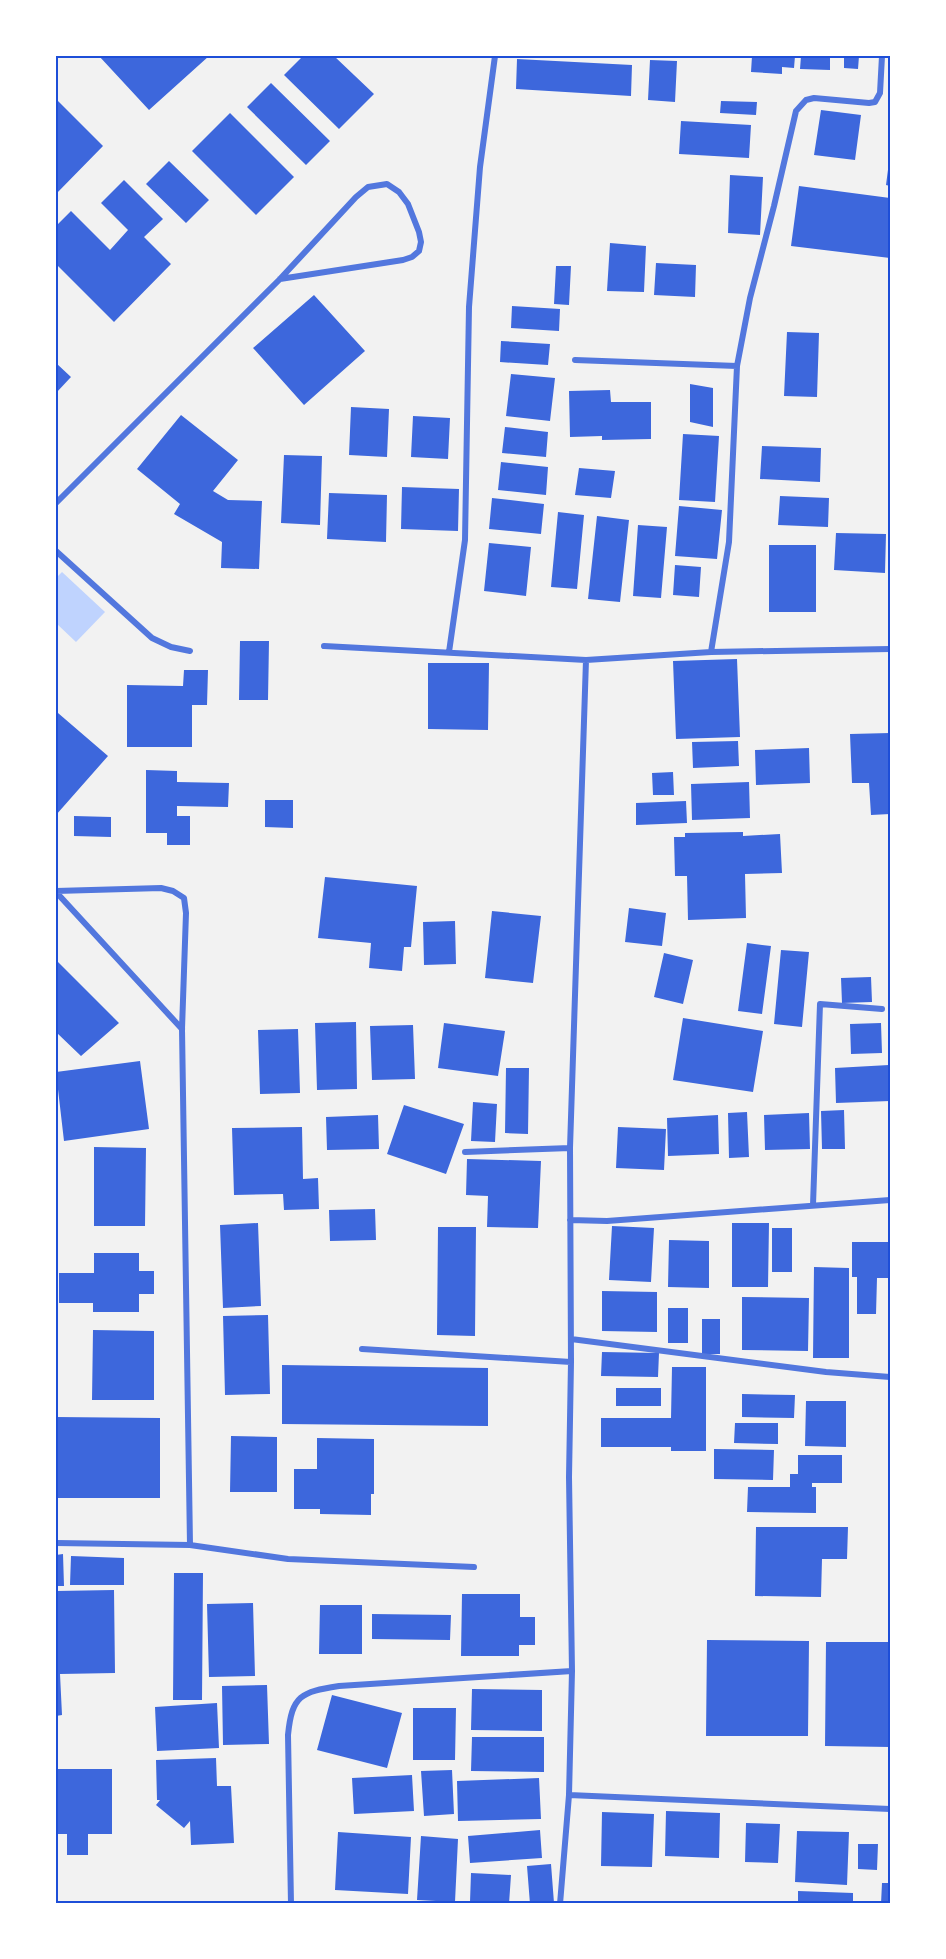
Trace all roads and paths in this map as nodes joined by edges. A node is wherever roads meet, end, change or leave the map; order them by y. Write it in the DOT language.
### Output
graph roads {
  1 [pos="495,56"];
  2 [pos="882,56"];
  3 [pos="280,279"];
  4 [pos="575,360"];
  5 [pos="737,366"];
  6 [pos="56,503"];
  7 [pos="56,551"];
  8 [pos="324,646"];
  9 [pos="891,649"];
  10 [pos="190,651"];
  11 [pos="449,652"];
  12 [pos="711,652"];
  13 [pos="586,660"];
  14 [pos="56,892"];
  15 [pos="882,1009"];
  16 [pos="182,1029"];
  17 [pos="570,1148"];
  18 [pos="465,1152"];
  19 [pos="891,1200"];
  20 [pos="813,1205"];
  21 [pos="570,1220"];
  22 [pos="572,1339"];
  23 [pos="362,1349"];
  24 [pos="572,1362"];
  25 [pos="891,1377"];
  26 [pos="56,1543"];
  27 [pos="190,1545"];
  28 [pos="474,1567"];
  29 [pos="572,1671"];
  30 [pos="569,1795"];
  31 [pos="891,1809"];
  32 [pos="291,1904"];
  33 [pos="560,1904"];
  1 -- 11 [label="street"];
  2 -- 5 [label="street"];
  3 -- 3 [label="street"];
  3 -- 6 [label="street"];
  4 -- 5 [label="street"];
  5 -- 12 [label="street"];
  7 -- 10 [label="street"];
  8 -- 11 [label="street"];
  9 -- 12 [label="street"];
  11 -- 13 [label="street"];
  12 -- 13 [label="street"];
  13 -- 17 [label="street"];
  14 -- 16 [label="street"];
  14 -- 16 [label="street"];
  15 -- 20 [label="street"];
  16 -- 27 [label="street"];
  17 -- 18 [label="street"];
  17 -- 21 [label="street"];
  19 -- 20 [label="street"];
  20 -- 21 [label="street"];
  21 -- 22 [label="street"];
  22 -- 24 [label="street"];
  22 -- 25 [label="street"];
  23 -- 24 [label="street"];
  24 -- 29 [label="street"];
  26 -- 27 [label="street"];
  27 -- 28 [label="street"];
  29 -- 30 [label="street"];
  29 -- 32 [label="street"];
  30 -- 31 [label="street"];
  30 -- 33 [label="street"];
}
